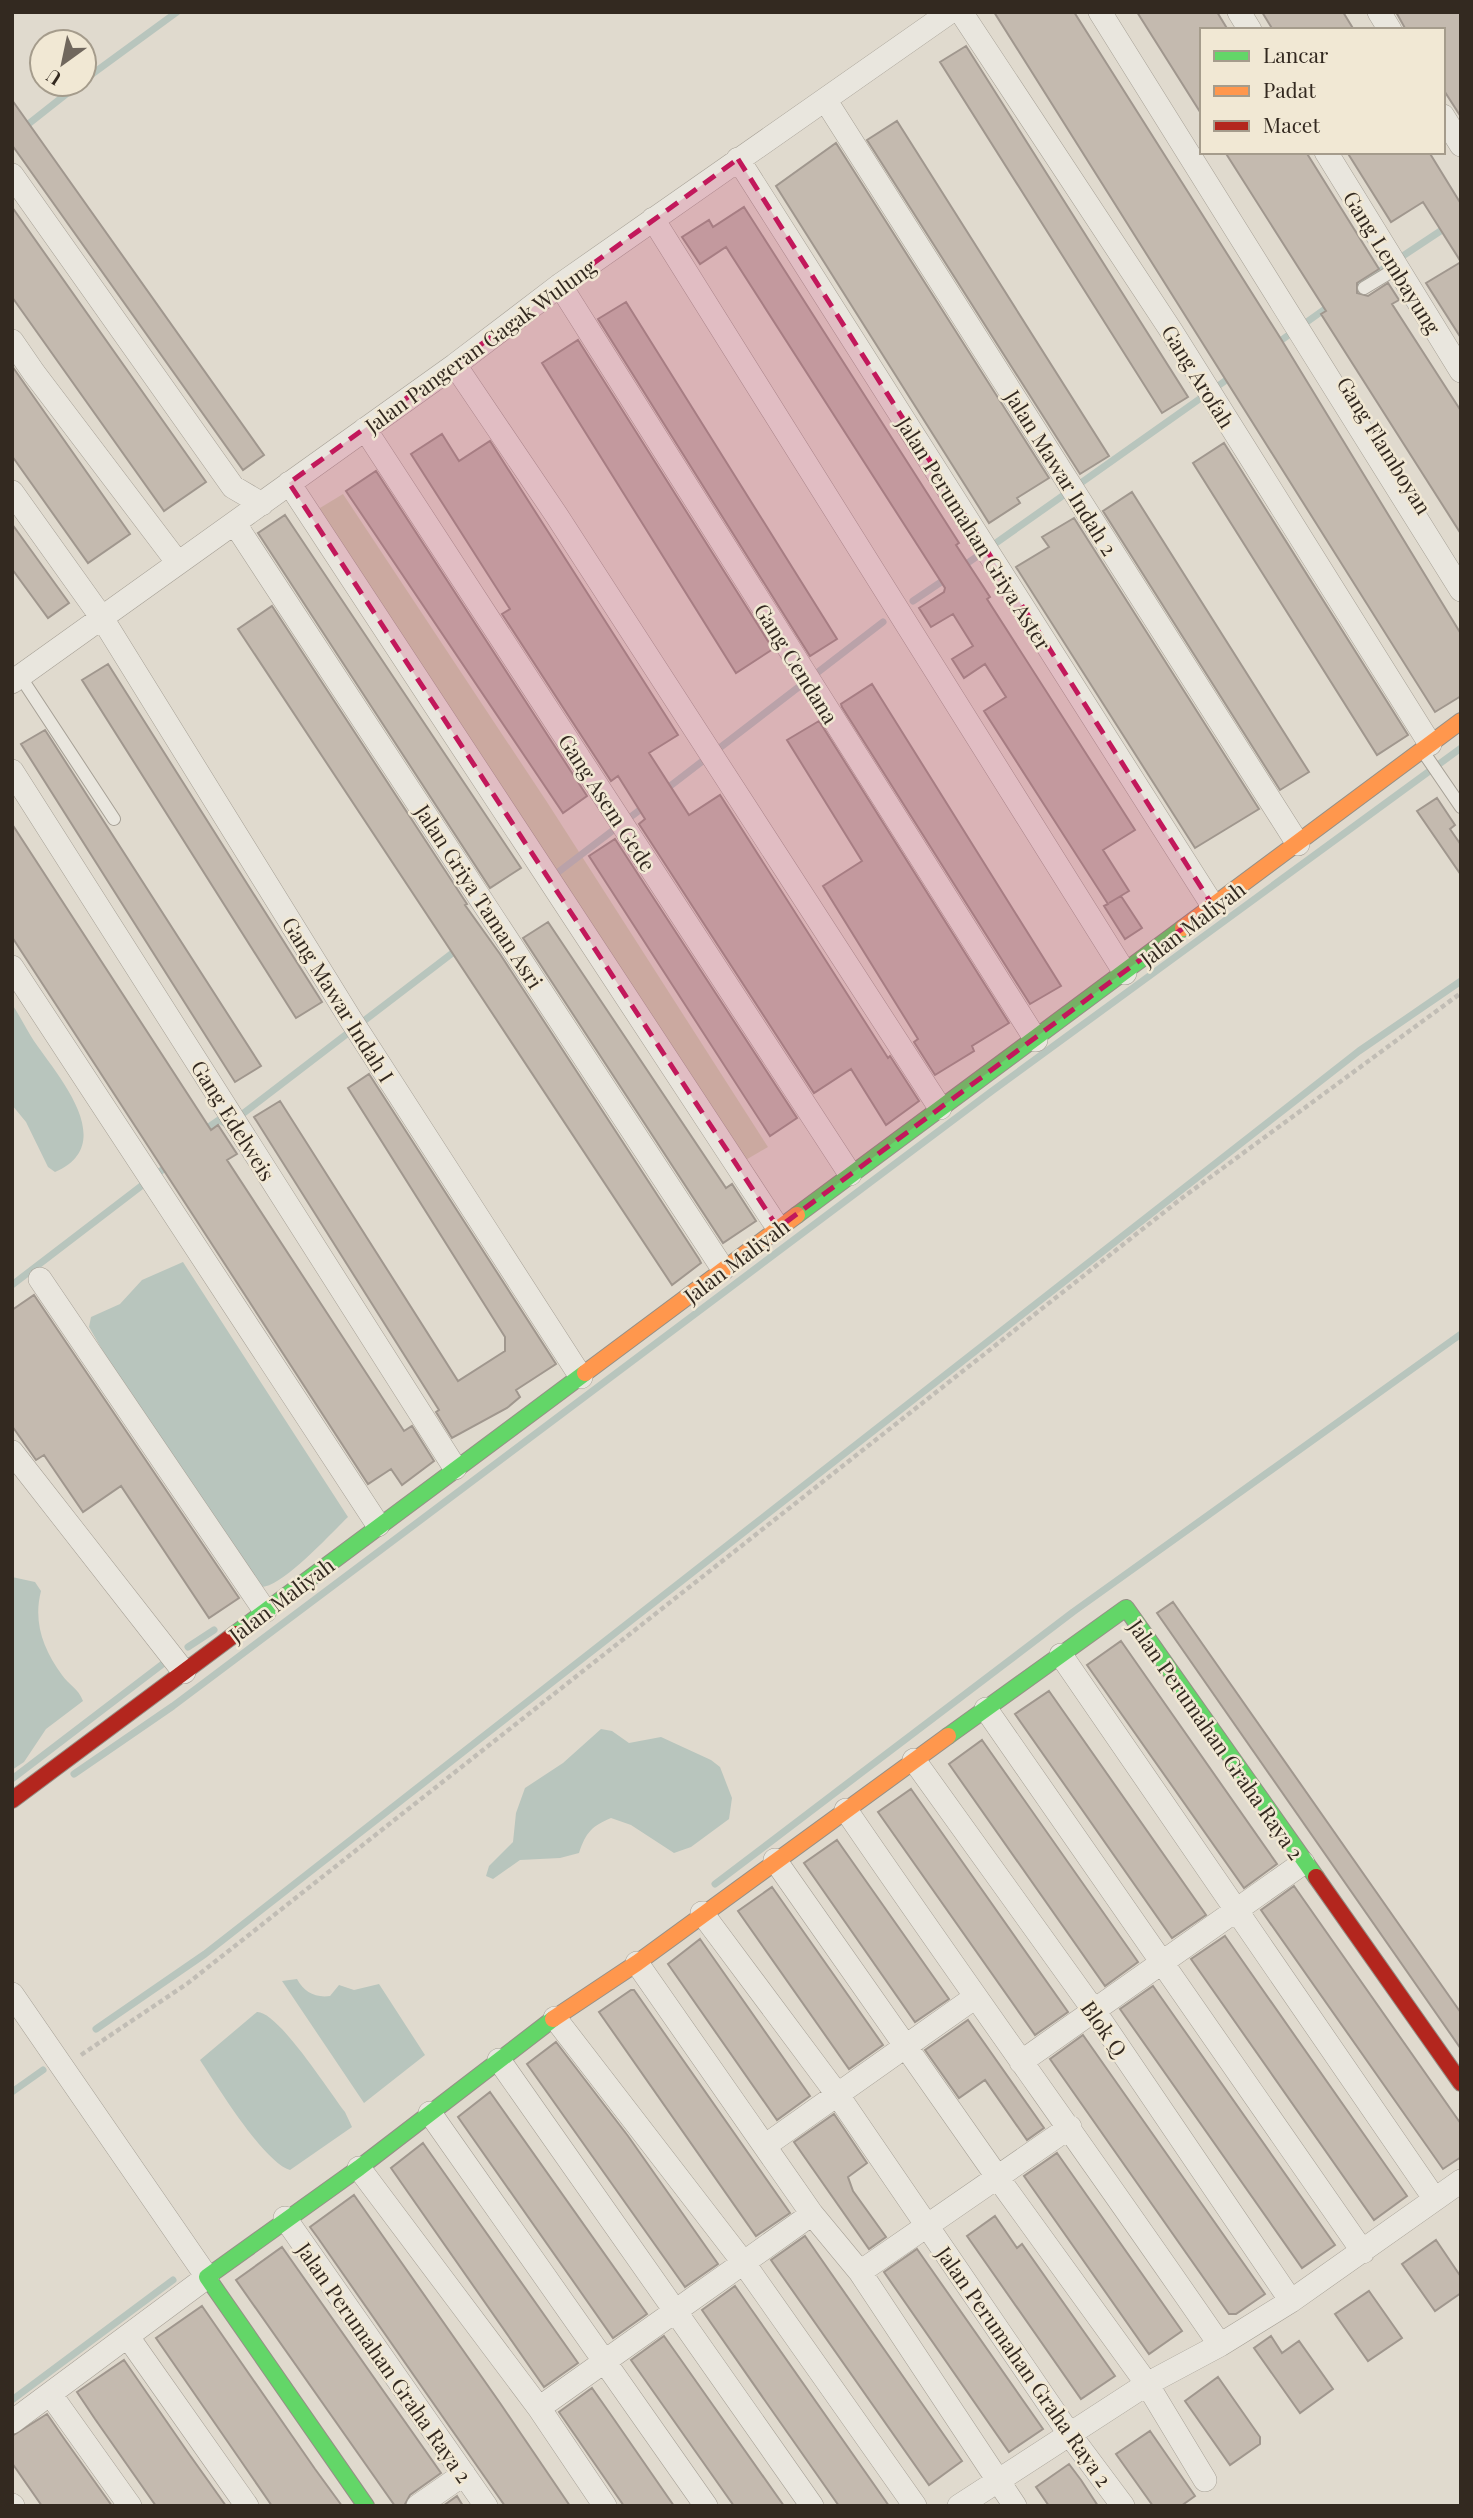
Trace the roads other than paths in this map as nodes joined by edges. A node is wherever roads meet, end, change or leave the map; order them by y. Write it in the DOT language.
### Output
graph roads {
  1 [pos="1100,12"];
  2 [pos="1116,12"];
  3 [pos="1240,12"];
  4 [pos="1367,12"];
  5 [pos="1379,12"];
  6 [pos="946,14"];
  7 [pos="1249,28"];
  8 [pos="1377,28"];
  9 [pos="1389,28"];
  10 [pos="826,101"];
  11 [pos="1445,119"];
  12 [pos="1445,139"];
  13 [pos="1461,145"];
  14 [pos="1200,148"];
  15 [pos="1204,154"];
  16 [pos="1327,154"];
  17 [pos="738,159"];
  18 [pos="1461,164"];
  19 [pos="12,175"];
  20 [pos="653,219"];
  21 [pos="1393,262"];
  22 [pos="560,285"];
  23 [pos="1364,288"];
  24 [pos="1302,324"];
  25 [pos="12,341"];
  26 [pos="455,365"];
  27 [pos="1461,371"];
  28 [pos="370,426"];
  29 [pos="289,483"];
  30 [pos="12,492"];
  31 [pos="262,504"];
  32 [pos="235,524"];
  33 [pos="178,563"];
  34 [pos="1461,566"];
  35 [pos="1461,590"];
  36 [pos="102,618"];
  37 [pos="16,679"];
  38 [pos="1461,721"];
  39 [pos="1427,749"];
  40 [pos="12,771"];
  41 [pos="1461,807"];
  42 [pos="114,819"];
  43 [pos="1293,835"];
  44 [pos="1208,899"];
  45 [pos="12,967"];
  46 [pos="1125,973"];
  47 [pos="1032,1033"];
  48 [pos="936,1101"];
  49 [pos="851,1162"];
  50 [pos="773,1221"];
  51 [pos="717,1262"];
  52 [pos="40,1279"];
  53 [pos="575,1369"];
  54 [pos="12,1452"];
  55 [pos="450,1461"];
  56 [pos="372,1516"];
  57 [pos="260,1603"];
  58 [pos="1061,1655"];
  59 [pos="184,1672"];
  60 [pos="986,1709"];
  61 [pos="914,1760"];
  62 [pos="12,1800"];
  63 [pos="846,1810"];
  64 [pos="775,1860"];
  65 [pos="1303,1863"];
  66 [pos="1236,1909"];
  67 [pos="702,1913"];
  68 [pos="1164,1962"];
  69 [pos="637,1963"];
  70 [pos="12,1994"];
  71 [pos="974,1998"];
  72 [pos="1095,2012"];
  73 [pos="555,2018"];
  74 [pos="907,2046"];
  75 [pos="499,2060"];
  76 [pos="1021,2062"];
  77 [pos="1461,2083"];
  78 [pos="837,2094"];
  79 [pos="430,2113"];
  80 [pos="1070,2127"];
  81 [pos="766,2145"];
  82 [pos="359,2168"];
  83 [pos="998,2178"];
  84 [pos="1461,2181"];
  85 [pos="1434,2198"];
  86 [pos="813,2214"];
  87 [pos="285,2218"];
  88 [pos="928,2225"];
  89 [pos="1363,2252"];
  90 [pos="743,2262"];
  91 [pos="203,2272"];
  92 [pos="860,2272"];
  93 [pos="1291,2301"];
  94 [pos="673,2311"];
  95 [pos="128,2337"];
  96 [pos="1220,2345"];
  97 [pos="606,2361"];
  98 [pos="1147,2385"];
  99 [pos="51,2395"];
  100 [pos="539,2408"];
  101 [pos="12,2422"];
  102 [pos="1070,2435"];
  103 [pos="464,2474"];
  104 [pos="1205,2480"];
  105 [pos="996,2482"];
  106 [pos="130,2506"];
  107 [pos="247,2506"];
  108 [pos="366,2506"];
  109 [pos="418,2506"];
  110 [pos="486,2506"];
  111 [pos="605,2506"];
  112 [pos="706,2506"];
  113 [pos="812,2506"];
  114 [pos="915,2506"];
  115 [pos="959,2506"];
  116 [pos="1015,2506"];
  117 [pos="1123,2506"];
  1 -- 24 [label="street"];
  2 -- 14 [label="street, Gang Flamboyan"];
  3 -- 7 [label="street"];
  4 -- 8 [label="street"];
  5 -- 9 [label="street"];
  6 -- 10 [label="street, Jalan Pangeran Gagak Wulung"];
  6 -- 39 [label="street, Gang Arofah"];
  10 -- 17 [label="street, Jalan Pangeran Gagak Wulung"];
  10 -- 43 [label="street, Jalan Mawar Indah 2"];
  11 -- 13 [label="street"];
  12 -- 18 [label="street"];
  15 -- 24 [label="street, Gang Flamboyan"];
  16 -- 21 [label="street, Gang Lembayung"];
  17 -- 20 [label="street, Jalan Pangeran Gagak Wulung"];
  17 -- 44 [label="street, Jalan Perumahan Griya Aster"];
  19 -- 31 [label="street"];
  20 -- 22 [label="street, Jalan Pangeran Gagak Wulung"];
  20 -- 46 [label="street"];
  21 -- 23 [label="lane"];
  21 -- 27 [label="street, Gang Lembayung"];
  22 -- 26 [label="street, Jalan Pangeran Gagak Wulung"];
  22 -- 47 [label="street, Gang Cendana"];
  24 -- 34 [label="street, Gang Flamboyan"];
  24 -- 35 [label="street"];
  25 -- 33 [label="street"];
  26 -- 28 [label="street, Jalan Pangeran Gagak Wulung"];
  26 -- 48 [label="street"];
  28 -- 29 [label="street, Jalan Pangeran Gagak Wulung"];
  28 -- 49 [label="street, Gang Asem Gede"];
  29 -- 31 [label="street, Jalan Pangeran Gagak Wulung"];
  29 -- 50 [label="street"];
  30 -- 36 [label="street, Gang Mawar Indah I"];
  31 -- 32 [label="street, Jalan Pangeran Gagak Wulung"];
  32 -- 33 [label="street, Jalan Pangeran Gagak Wulung"];
  32 -- 51 [label="street, Jalan Griya Taman Asri"];
  33 -- 36 [label="street, Jalan Pangeran Gagak Wulung"];
  36 -- 37 [label="street, Jalan Pangeran Gagak Wulung"];
  36 -- 53 [label="street, Gang Mawar Indah I"];
  37 -- 42 [label="lane"];
  38 -- 39 [label="street, Jalan Maliyah"];
  39 -- 41 [label="lane"];
  39 -- 43 [label="street, Jalan Maliyah"];
  40 -- 55 [label="street, Gang Edelweis"];
  43 -- 44 [label="street, Jalan Maliyah"];
  44 -- 46 [label="street, Jalan Maliyah"];
  45 -- 56 [label="street"];
  46 -- 47 [label="street, Jalan Maliyah"];
  47 -- 48 [label="street, Jalan Maliyah"];
  48 -- 49 [label="street, Jalan Maliyah"];
  49 -- 50 [label="street, Jalan Maliyah"];
  50 -- 51 [label="street, Jalan Maliyah"];
  51 -- 53 [label="street, Jalan Maliyah"];
  52 -- 57 [label="street"];
  53 -- 55 [label="street, Jalan Maliyah"];
  54 -- 59 [label="street"];
  55 -- 56 [label="street, Jalan Maliyah"];
  56 -- 57 [label="street, Jalan Maliyah"];
  57 -- 59 [label="street, Jalan Maliyah"];
  58 -- 60 [label="street, Jalan Perumahan Graha Raya 2"];
  58 -- 65 [label="street, Jalan Perumahan Graha Raya 2"];
  58 -- 66 [label="street"];
  59 -- 62 [label="street, Jalan Maliyah"];
  60 -- 61 [label="street, Jalan Perumahan Graha Raya 2"];
  60 -- 68 [label="street"];
  61 -- 63 [label="street, Jalan Perumahan Graha Raya 2"];
  61 -- 72 [label="street, Blok Q"];
  63 -- 64 [label="street, Jalan Perumahan Graha Raya 2"];
  63 -- 71 [label="street"];
  64 -- 67 [label="street, Jalan Perumahan Graha Raya 2"];
  64 -- 74 [label="street"];
  65 -- 66 [label="street"];
  65 -- 77 [label="street, Jalan Perumahan Graha Raya 2"];
  66 -- 68 [label="street"];
  66 -- 85 [label="street"];
  67 -- 69 [label="street, Jalan Perumahan Graha Raya 2"];
  67 -- 78 [label="street, Jalan Perumahan Graha Raya 2"];
  68 -- 72 [label="street"];
  68 -- 89 [label="street"];
  69 -- 73 [label="street, Jalan Perumahan Graha Raya 2"];
  69 -- 81 [label="street"];
  70 -- 91 [label="street"];
  71 -- 74 [label="street"];
  71 -- 76 [label="street"];
  72 -- 76 [label="street"];
  72 -- 93 [label="street, Blok Q"];
  73 -- 75 [label="street, Jalan Perumahan Graha Raya 2"];
  73 -- 90 [label="street"];
  74 -- 78 [label="street"];
  74 -- 83 [label="street"];
  75 -- 79 [label="street, Jalan Perumahan Graha Raya 2"];
  75 -- 94 [label="street"];
  76 -- 80 [label="street"];
  78 -- 81 [label="street"];
  78 -- 88 [label="street, Jalan Perumahan Graha Raya 2"];
  79 -- 82 [label="street, Jalan Perumahan Graha Raya 2"];
  79 -- 97 [label="street"];
  80 -- 83 [label="street, Jalan Perumahan Graha Raya 2"];
  80 -- 96 [label="street"];
  81 -- 86 [label="street"];
  82 -- 87 [label="street, Jalan Perumahan Graha Raya 2"];
  82 -- 100 [label="street"];
  83 -- 88 [label="street, Jalan Perumahan Graha Raya 2"];
  83 -- 98 [label="street"];
  84 -- 85 [label="street"];
  85 -- 89 [label="street"];
  86 -- 90 [label="street"];
  86 -- 92 [label="street"];
  87 -- 91 [label="street, Jalan Perumahan Graha Raya 2"];
  87 -- 103 [label="street, Jalan Perumahan Graha Raya 2"];
  88 -- 92 [label="street, Jalan Perumahan Graha Raya 2"];
  88 -- 102 [label="street, Jalan Perumahan Graha Raya 2"];
  89 -- 93 [label="street"];
  90 -- 94 [label="street"];
  90 -- 114 [label="street"];
  91 -- 95 [label="street, Jalan Perumahan Graha Raya 2"];
  91 -- 108 [label="street"];
  92 -- 105 [label="street"];
  93 -- 96 [label="street"];
  94 -- 97 [label="street"];
  94 -- 113 [label="street"];
  95 -- 99 [label="street, Jalan Perumahan Graha Raya 2"];
  95 -- 107 [label="street"];
  96 -- 98 [label="street"];
  97 -- 100 [label="street"];
  97 -- 112 [label="street"];
  98 -- 102 [label="street"];
  98 -- 104 [label="street"];
  99 -- 101 [label="street, Jalan Perumahan Graha Raya 2"];
  99 -- 106 [label="street"];
  100 -- 111 [label="street"];
  102 -- 105 [label="street"];
  102 -- 117 [label="street, Jalan Perumahan Graha Raya 2"];
  103 -- 109 [label="street"];
  103 -- 110 [label="street, Jalan Perumahan Graha Raya 2"];
  105 -- 115 [label="street"];
  105 -- 116 [label="street"];
}
